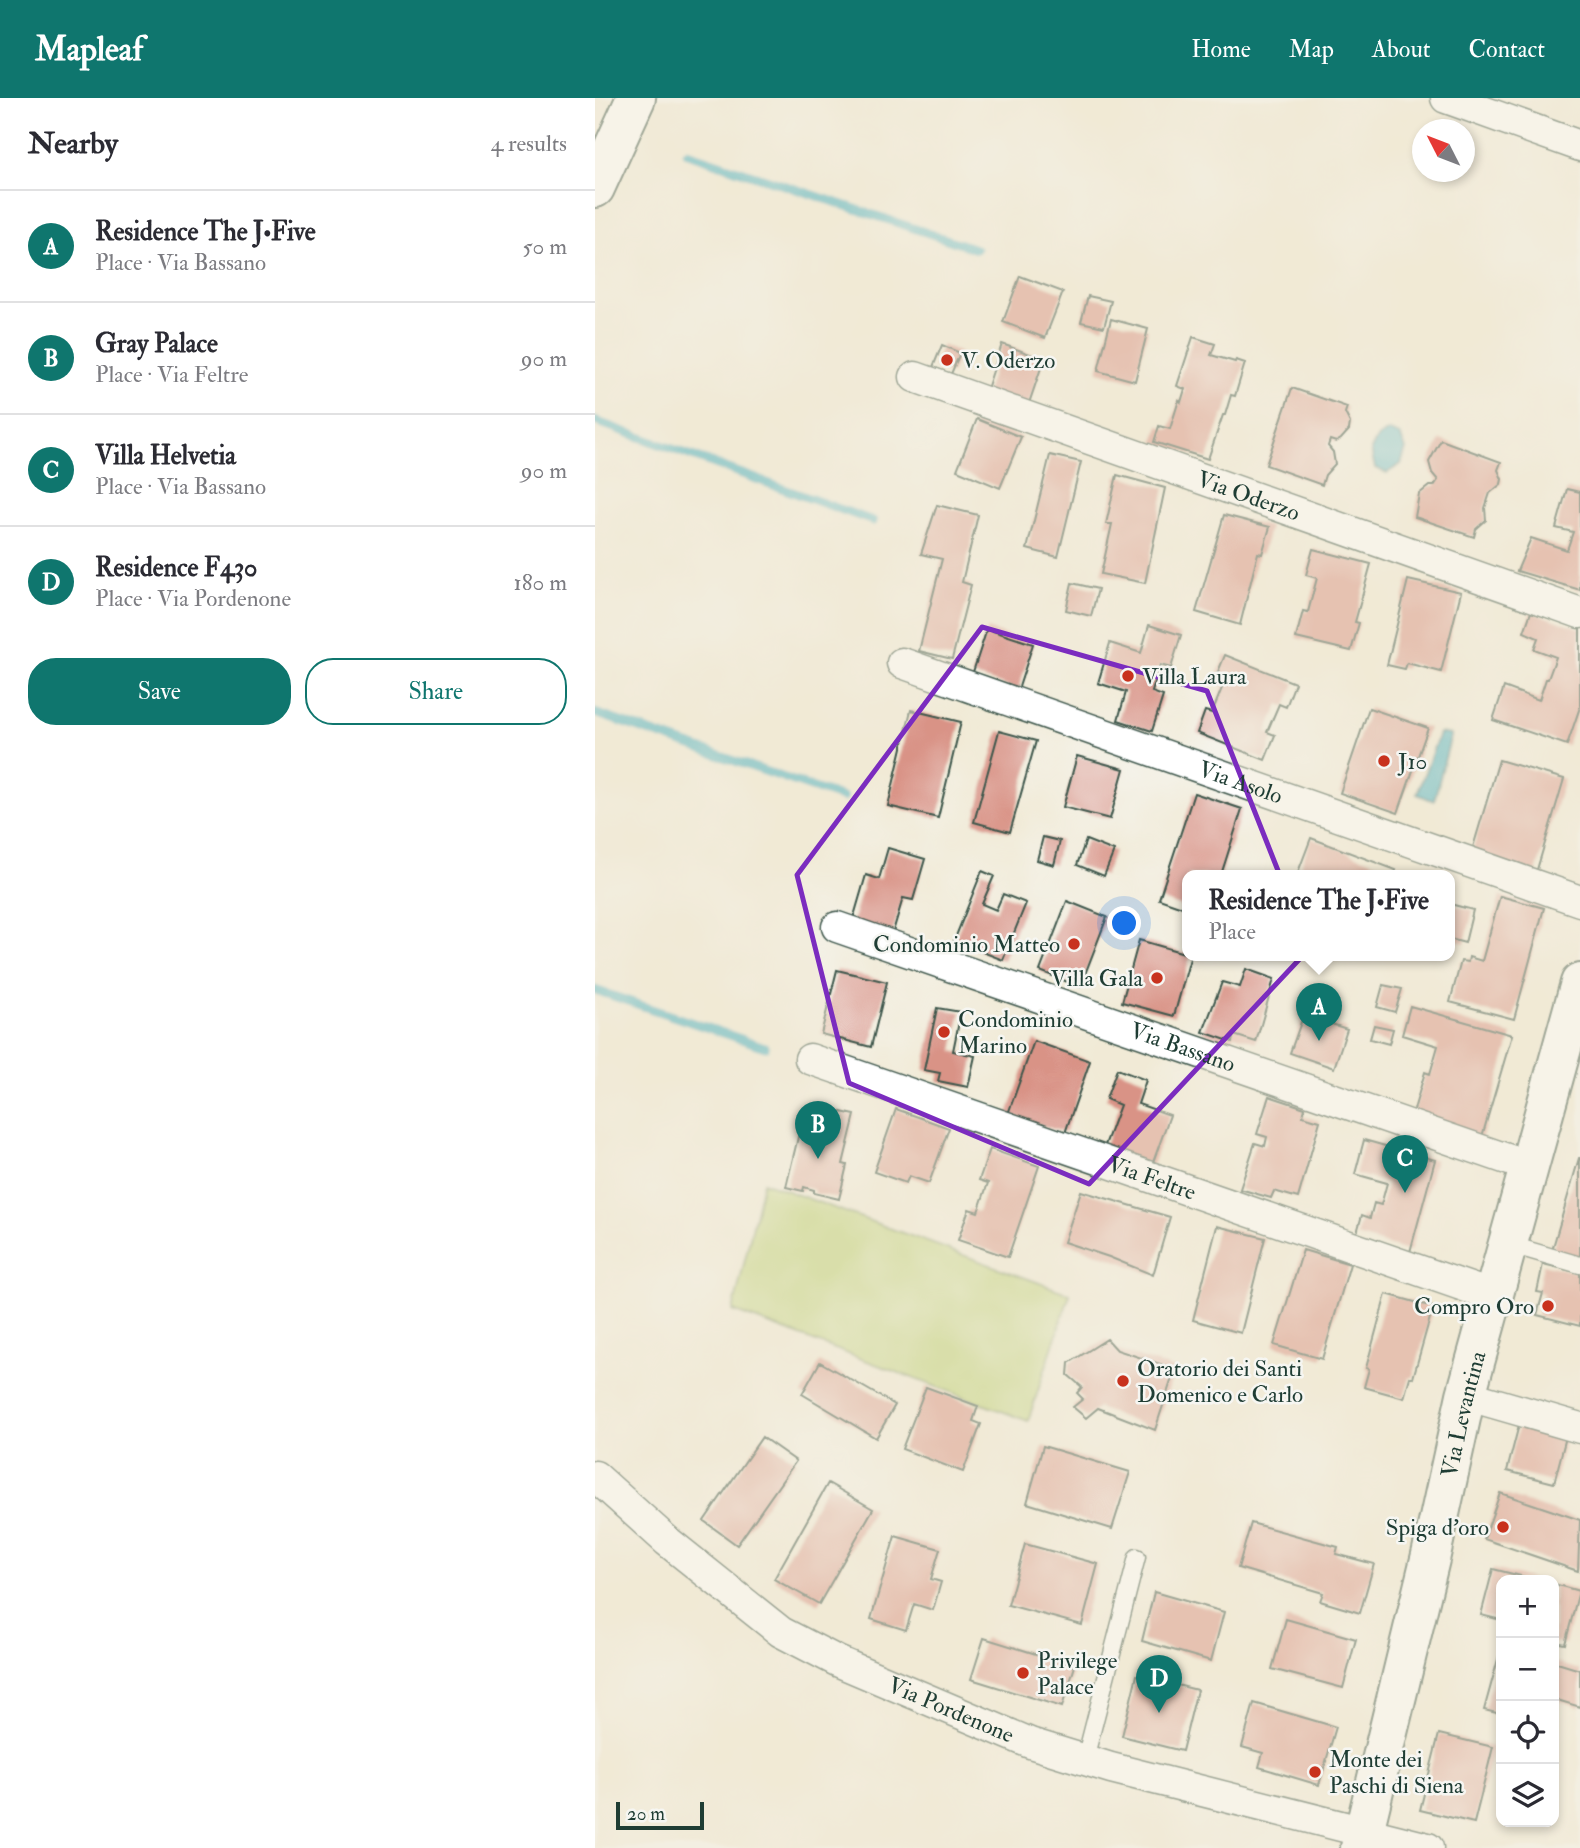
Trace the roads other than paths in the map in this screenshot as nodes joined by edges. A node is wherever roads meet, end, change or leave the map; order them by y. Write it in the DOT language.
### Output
graph roads {
  1 [pos="636,98"];
  2 [pos="1446,98"];
  3 [pos="1580,146"];
  4 [pos="595,188"];
  5 [pos="915,377"];
  6 [pos="1580,613"];
  7 [pos="902,663"];
  8 [pos="1580,901"];
  9 [pos="837,927"];
  10 [pos="1580,984"];
  11 [pos="810,1059"];
  12 [pos="1568,1078"];
  13 [pos="1530,1167"];
  14 [pos="1508,1244"];
  15 [pos="1580,1265"];
  16 [pos="1493,1296"];
  17 [pos="1466,1395"];
  18 [pos="1580,1428"];
  19 [pos="595,1476"];
  20 [pos="1137,1557"];
  21 [pos="1085,1759"];
  22 [pos="1362,1840"];
  23 [pos="1428,1848"];
  1 -- 4 [label="street"];
  2 -- 3 [label="street"];
  5 -- 6 [label="street, Via Oderzo"];
  7 -- 8 [label="street, Via Asolo"];
  9 -- 13 [label="street, Via Bassano"];
  10 -- 12 [label="street, Via Levantina"];
  11 -- 16 [label="street, Via Feltre"];
  12 -- 13 [label="street, Via Levantina"];
  13 -- 14 [label="street, Via Levantina"];
  14 -- 15 [label="lane"];
  14 -- 16 [label="street, Via Levantina"];
  16 -- 17 [label="street, Via Levantina"];
  17 -- 18 [label="street"];
  17 -- 22 [label="street, Via Levantina"];
  19 -- 21 [label="street, Via Pordenone"];
  20 -- 21 [label="lane"];
  21 -- 22 [label="street, Via Pordenone"];
  22 -- 23 [label="street, Via Pordenone"];
}
